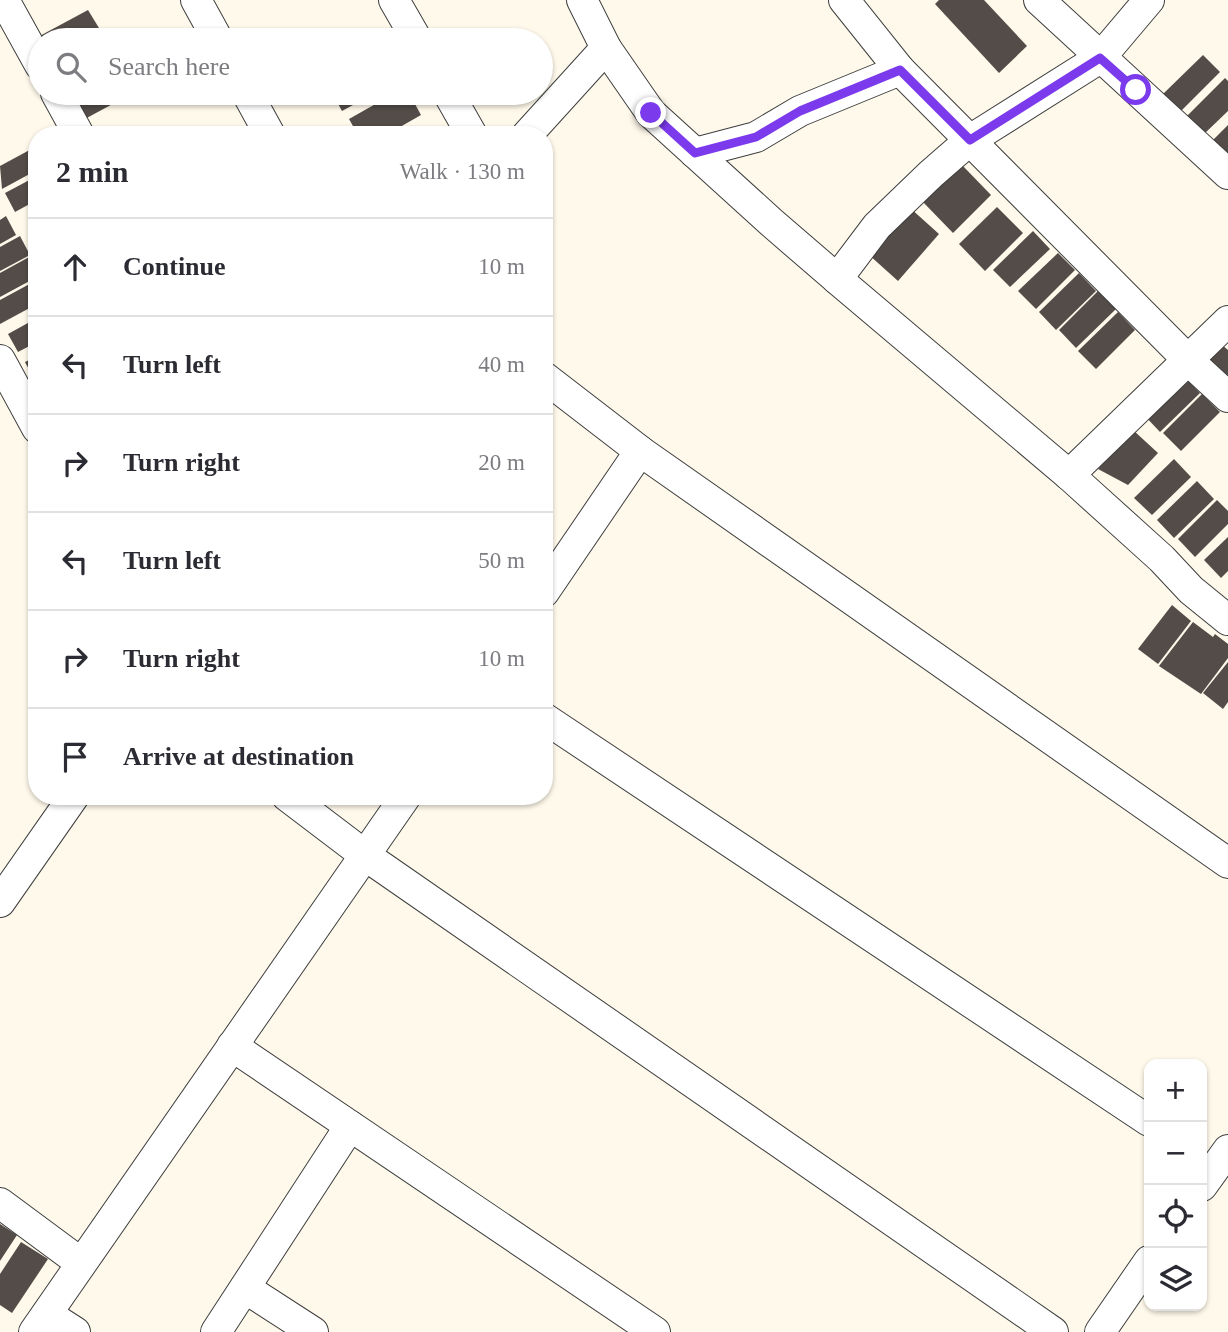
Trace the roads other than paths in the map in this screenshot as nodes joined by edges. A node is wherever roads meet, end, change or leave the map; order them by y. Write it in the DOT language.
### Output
graph roads {
  1 [pos="4,0"];
  2 [pos="196,0"];
  3 [pos="394,0"];
  4 [pos="582,0"];
  5 [pos="844,0"];
  6 [pos="1039,0"];
  7 [pos="1149,0"];
  8 [pos="211,28"];
  9 [pos="410,28"];
  10 [pos="28,43"];
  11 [pos="606,48"];
  12 [pos="1100,58"];
  13 [pos="900,70"];
  14 [pos="63,105"];
  15 [pos="254,105"];
  16 [pos="455,105"];
  17 [pos="74,126"];
  18 [pos="265,126"];
  19 [pos="467,126"];
  20 [pos="535,126"];
  21 [pos="970,140"];
  22 [pos="695,153"];
  23 [pos="1228,174"];
  24 [pos="837,279"];
  25 [pos="1228,321"];
  26 [pos="0,360"];
  27 [pos="1188,360"];
  28 [pos="553,384"];
  29 [pos="1228,397"];
  30 [pos="28,411"];
  31 [pos="640,451"];
  32 [pos="1069,475"];
  33 [pos="553,579"];
  34 [pos="1228,620"];
  35 [pos="553,724"];
  36 [pos="68,805"];
  37 [pos="299,805"];
  38 [pos="400,805"];
  39 [pos="366,856"];
  40 [pos="1228,863"];
  41 [pos="0,902"];
  42 [pos="232,1046"];
  43 [pos="1144,1118"];
  44 [pos="350,1126"];
  45 [pos="0,1203"];
  46 [pos="81,1263"];
  47 [pos="1144,1268"];
  48 [pos="245,1288"];
  49 [pos="41,1323"];
  50 [pos="75,1332"];
  51 [pos="216,1332"];
  52 [pos="313,1332"];
  53 [pos="655,1332"];
  54 [pos="1053,1332"];
  55 [pos="1100,1332"];
  1 -- 10 [label="street"];
  2 -- 8 [label="street"];
  3 -- 9 [label="street"];
  4 -- 11 [label="street"];
  5 -- 13 [label="street"];
  6 -- 12 [label="street"];
  7 -- 12 [label="street"];
  11 -- 20 [label="street"];
  11 -- 22 [label="street"];
  12 -- 21 [label="street"];
  12 -- 23 [label="street"];
  13 -- 21 [label="street"];
  13 -- 22 [label="street"];
  14 -- 17 [label="street"];
  15 -- 18 [label="street"];
  16 -- 19 [label="street"];
  21 -- 24 [label="street"];
  21 -- 27 [label="street"];
  22 -- 24 [label="street"];
  24 -- 32 [label="street"];
  25 -- 27 [label="street"];
  26 -- 30 [label="street"];
  27 -- 29 [label="street"];
  27 -- 32 [label="street"];
  28 -- 31 [label="street"];
  31 -- 33 [label="street"];
  31 -- 40 [label="street"];
  32 -- 34 [label="street"];
  35 -- 43 [label="street"];
  36 -- 41 [label="street"];
  37 -- 39 [label="street"];
  38 -- 39 [label="street"];
  39 -- 42 [label="street"];
  39 -- 54 [label="street"];
  42 -- 44 [label="street"];
  42 -- 46 [label="street"];
  44 -- 48 [label="street"];
  44 -- 53 [label="street"];
  45 -- 46 [label="street"];
  46 -- 49 [label="street"];
  47 -- 55 [label="street"];
  48 -- 51 [label="street"];
  48 -- 52 [label="street"];
  49 -- 50 [label="street"];
}
